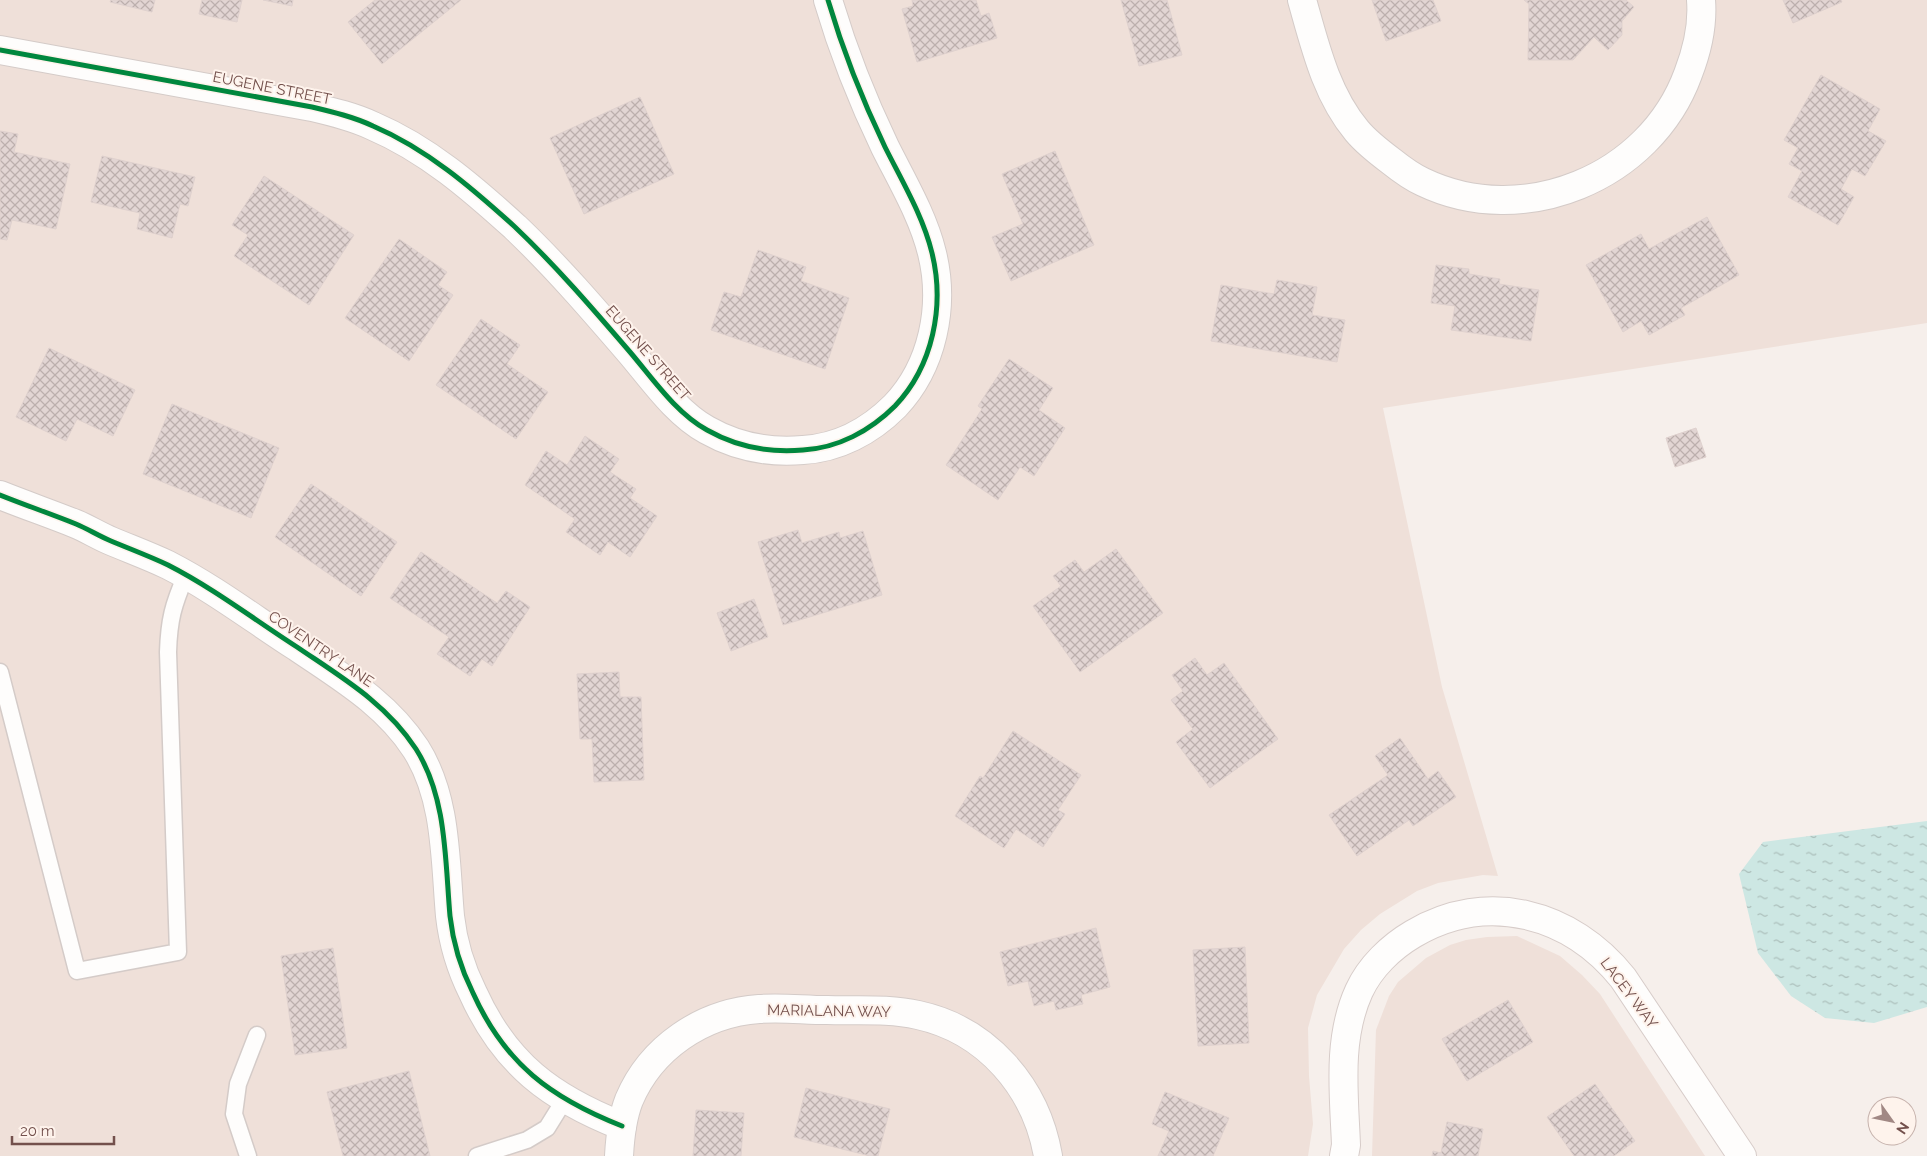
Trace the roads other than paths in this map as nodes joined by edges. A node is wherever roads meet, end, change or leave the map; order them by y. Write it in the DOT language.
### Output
graph roads {
  1 [pos="828,0"];
  2 [pos="1302,0"];
  3 [pos="1701,0"];
  4 [pos="0,50"];
  5 [pos="0,496"];
  6 [pos="186,575"];
  7 [pos="0,672"];
  8 [pos="257,1035"];
  9 [pos="565,1099"];
  10 [pos="622,1126"];
  11 [pos="248,1156"];
  12 [pos="478,1156"];
  13 [pos="619,1156"];
  14 [pos="1048,1156"];
  15 [pos="1344,1156"];
  16 [pos="1742,1156"];
  1 -- 4 [label="street, EUGENE STREET"];
  2 -- 3 [label="street"];
  5 -- 6 [label="street, COVENTRY LANE"];
  6 -- 7 [label="lane"];
  6 -- 9 [label="street, COVENTRY LANE"];
  8 -- 11 [label="lane"];
  9 -- 10 [label="street, COVENTRY LANE"];
  9 -- 12 [label="lane"];
  10 -- 13 [label="street, MARIALANA WAY"];
  10 -- 14 [label="street, MARIALANA WAY"];
  15 -- 16 [label="street, LACEY WAY"];
}
